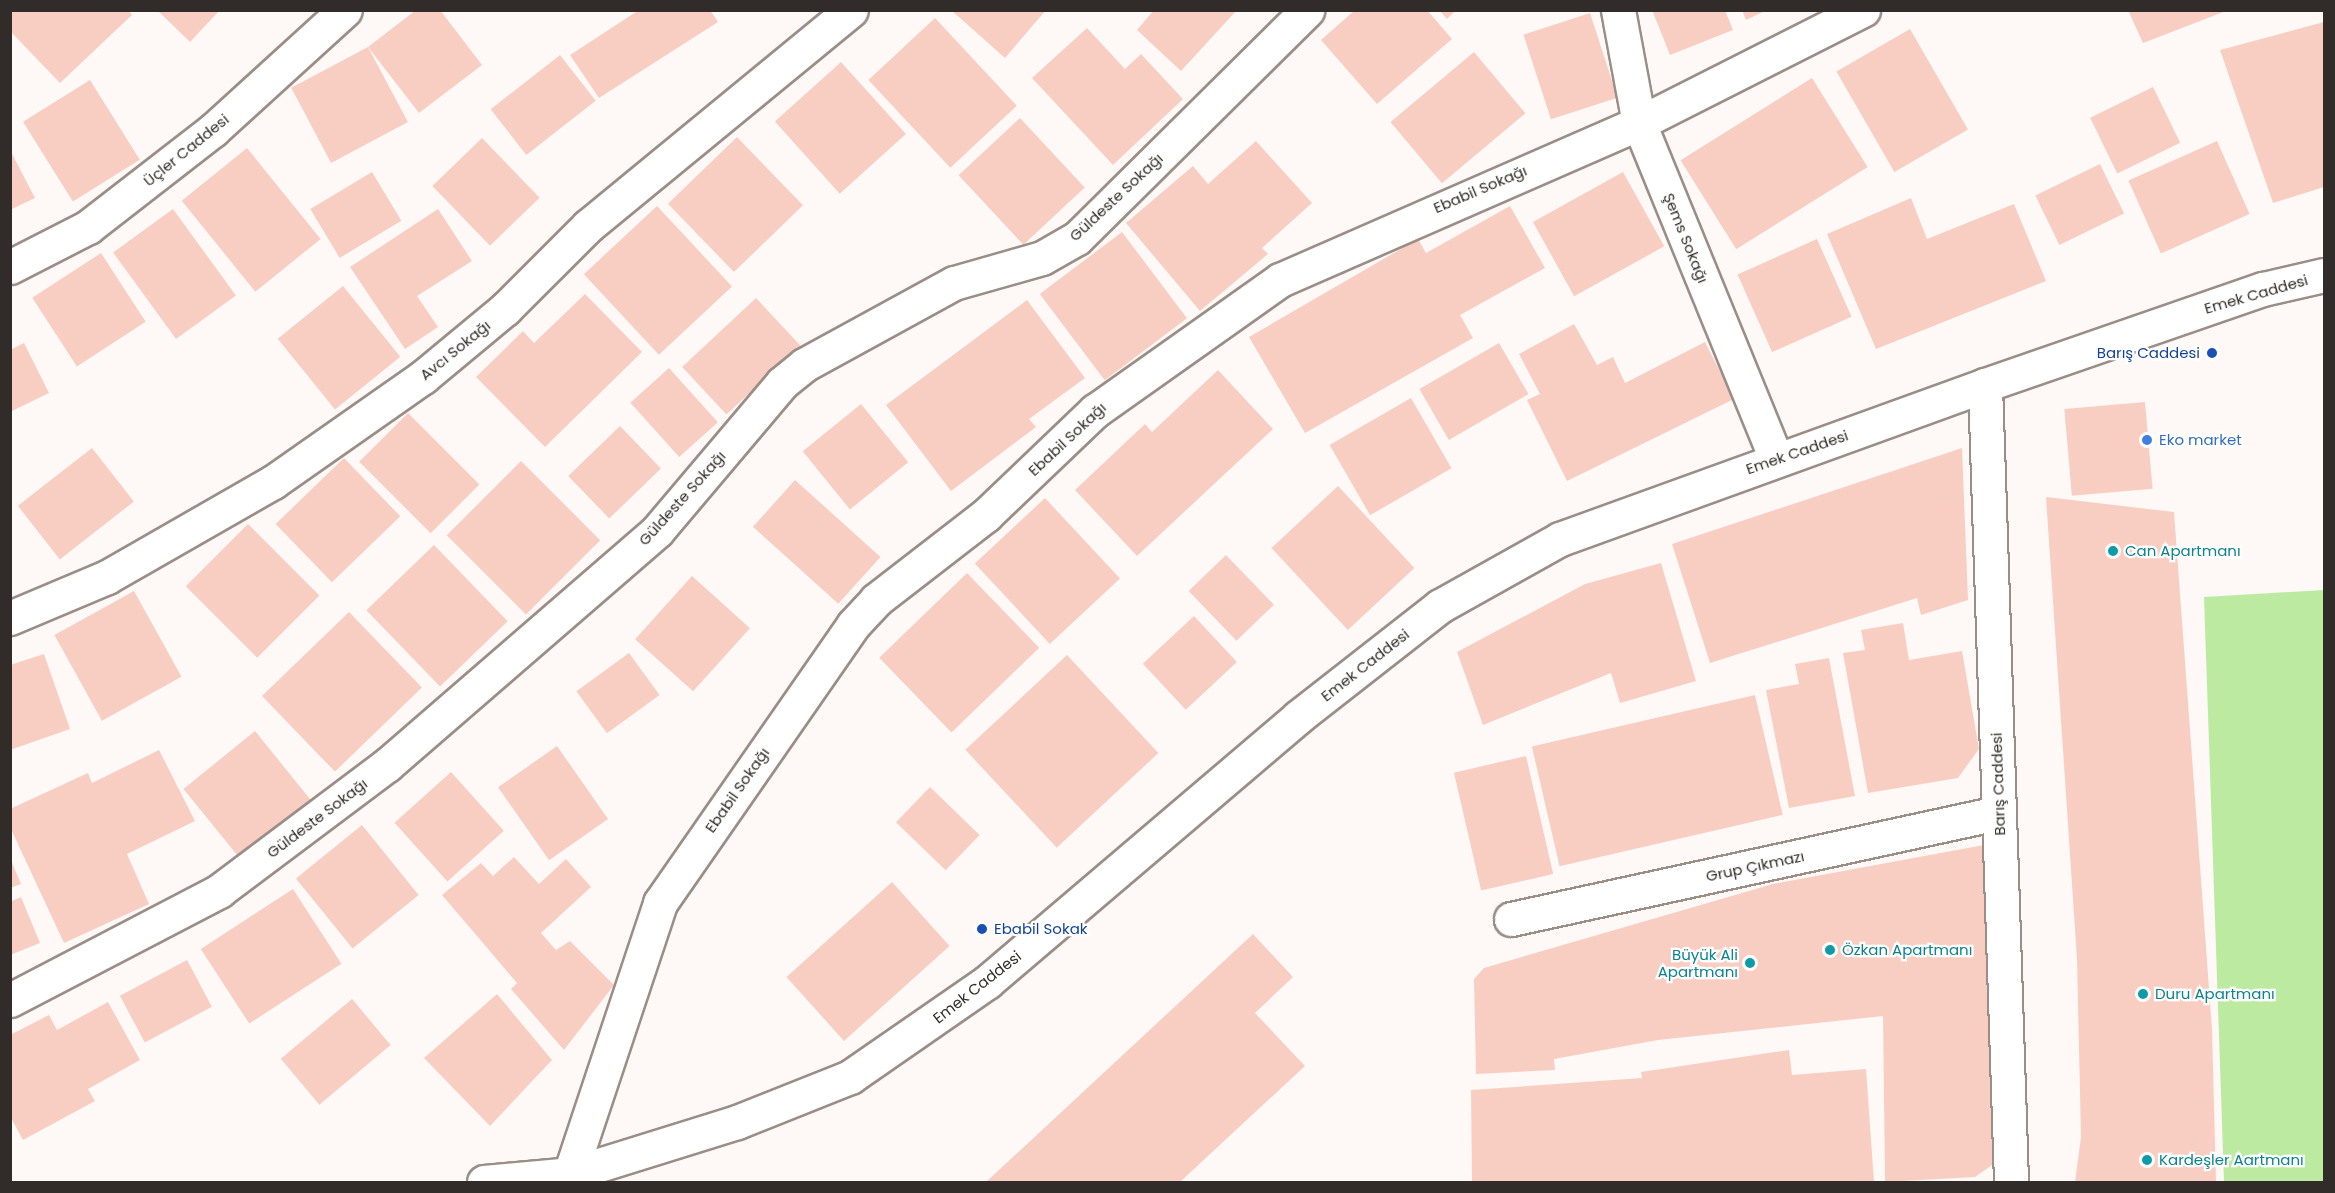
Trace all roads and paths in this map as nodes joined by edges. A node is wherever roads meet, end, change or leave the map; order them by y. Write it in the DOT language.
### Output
graph roads {
  1 [pos="345,10"];
  2 [pos="851,10"];
  3 [pos="1307,10"];
  4 [pos="1618,10"];
  5 [pos="1863,10"];
  6 [pos="1639,123"];
  7 [pos="10,267"];
  8 [pos="2325,275"];
  9 [pos="1985,385"];
  10 [pos="1776,459"];
  11 [pos="10,618"];
  12 [pos="1998,813"];
  13 [pos="1511,920"];
  14 [pos="10,1000"];
  15 [pos="570,1174"];
  16 [pos="484,1182"];
  17 [pos="2011,1182"];
  1 -- 7 [label="street, Üçler Caddesi"];
  2 -- 11 [label="street, Avcı Sokağı"];
  3 -- 14 [label="street, Güldeste Sokağı"];
  4 -- 6 [label="street, Şems Sokağı"];
  5 -- 6 [label="street, Ebabil Sokağı"];
  6 -- 10 [label="street, Şems Sokağı"];
  6 -- 15 [label="street, Ebabil Sokağı"];
  8 -- 9 [label="street, Emek Caddesi"];
  9 -- 10 [label="street, Emek Caddesi"];
  9 -- 12 [label="street, Barış Caddesi"];
  10 -- 15 [label="street, Emek Caddesi"];
  12 -- 13 [label="street, Grup Çıkmazı"];
  12 -- 17 [label="street, Barış Caddesi"];
  15 -- 16 [label="street, Emek Caddesi"];
}
